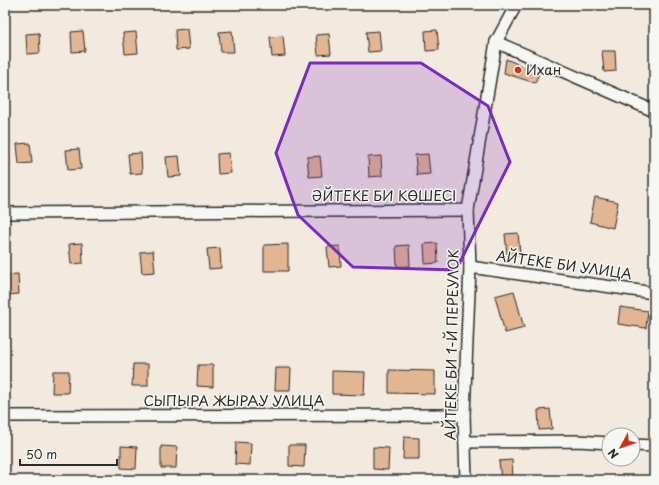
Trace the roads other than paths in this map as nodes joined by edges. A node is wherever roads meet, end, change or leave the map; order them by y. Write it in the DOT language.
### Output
graph roads {
  1 [pos="516,5"];
  2 [pos="496,42"];
  3 [pos="654,111"];
  4 [pos="468,210"];
  5 [pos="5,213"];
  6 [pos="470,267"];
  7 [pos="654,293"];
  8 [pos="464,415"];
  9 [pos="5,416"];
  10 [pos="465,442"];
  11 [pos="601,443"];
  12 [pos="641,445"];
  13 [pos="654,446"];
  14 [pos="466,480"];
  1 -- 2 [label="street, ӘЙТЕКЕ БИ КӨШЕСІ"];
  2 -- 3 [label="street"];
  2 -- 4 [label="street, ӘЙТЕКЕ БИ КӨШЕСІ"];
  4 -- 5 [label="street, ӘЙТЕКЕ БИ КӨШЕСІ"];
  4 -- 6 [label="street, АЙТЕКЕ БИ 1-Й ПЕРЕУЛОК"];
  6 -- 7 [label="street, АЙТЕКЕ БИ УЛИЦА"];
  6 -- 8 [label="street, АЙТЕКЕ БИ 1-Й ПЕРЕУЛОК"];
  8 -- 9 [label="street, СЫПЫРА ЖЫРАУ УЛИЦА"];
  8 -- 10 [label="street, АЙТЕКЕ БИ 1-Й ПЕРЕУЛОК"];
  10 -- 11 [label="street"];
  10 -- 14 [label="street, АЙТЕКЕ БИ 1-Й ПЕРЕУЛОК"];
  12 -- 13 [label="street"];
}
